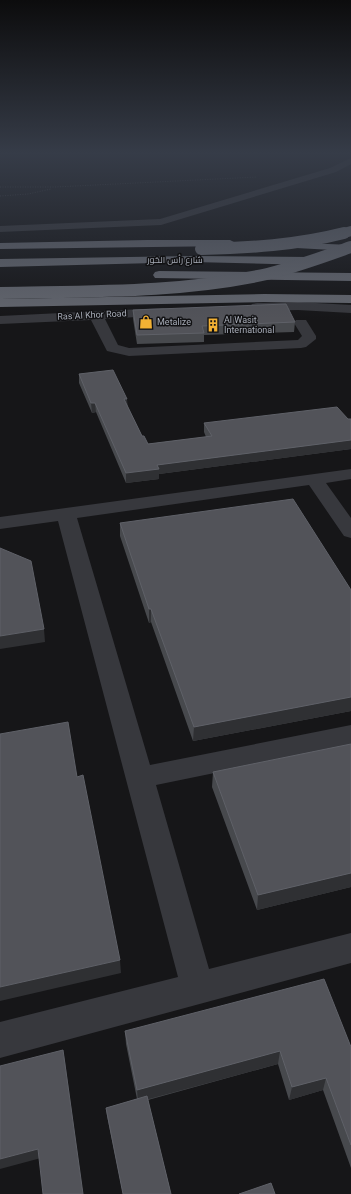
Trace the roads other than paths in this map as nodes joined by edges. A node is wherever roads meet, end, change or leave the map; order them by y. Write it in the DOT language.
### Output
graph roads {
  1 [pos="208,208"];
  2 [pos="349,226"];
  3 [pos="0,229"];
  4 [pos="0,246"];
  5 [pos="351,248"];
  6 [pos="0,252"];
  7 [pos="347,261"];
  8 [pos="0,263"];
  9 [pos="150,275"];
  10 [pos="351,277"];
  11 [pos="351,289"];
  12 [pos="0,293"];
  13 [pos="351,299"];
  14 [pos="100,300"];
  15 [pos="0,303"];
  16 [pos="351,309"];
  17 [pos="96,315"];
  18 [pos="0,320"];
  19 [pos="301,323"];
  20 [pos="351,474"];
  21 [pos="314,479"];
  22 [pos="66,514"];
  23 [pos="0,523"];
  24 [pos="351,532"];
  25 [pos="351,735"];
  26 [pos="139,778"];
  27 [pos="351,948"];
  28 [pos="198,988"];
  29 [pos="0,1040"];
  1 -- 3 [label="street"];
  2 -- 6 [label="highway, bridge"];
  2 -- 7 [label="highway, bridge"];
  4 -- 5 [label="highway"];
  5 -- 12 [label="highway, bridge"];
  7 -- 8 [label="highway, شارع رأس الخور"];
  9 -- 10 [label="highway, شارع رأس الخور"];
  11 -- 14 [label="highway"];
  13 -- 14 [label="highway"];
  14 -- 15 [label="highway"];
  16 -- 17 [label="street, Ras Al Khor Road"];
  17 -- 18 [label="street, Ras Al Khor Road"];
  17 -- 19 [label="street"];
  20 -- 21 [label="street"];
  21 -- 22 [label="street"];
  21 -- 24 [label="street"];
  22 -- 23 [label="street"];
  22 -- 26 [label="street"];
  25 -- 26 [label="street"];
  26 -- 28 [label="street"];
  27 -- 28 [label="street"];
  28 -- 29 [label="street"];
}
